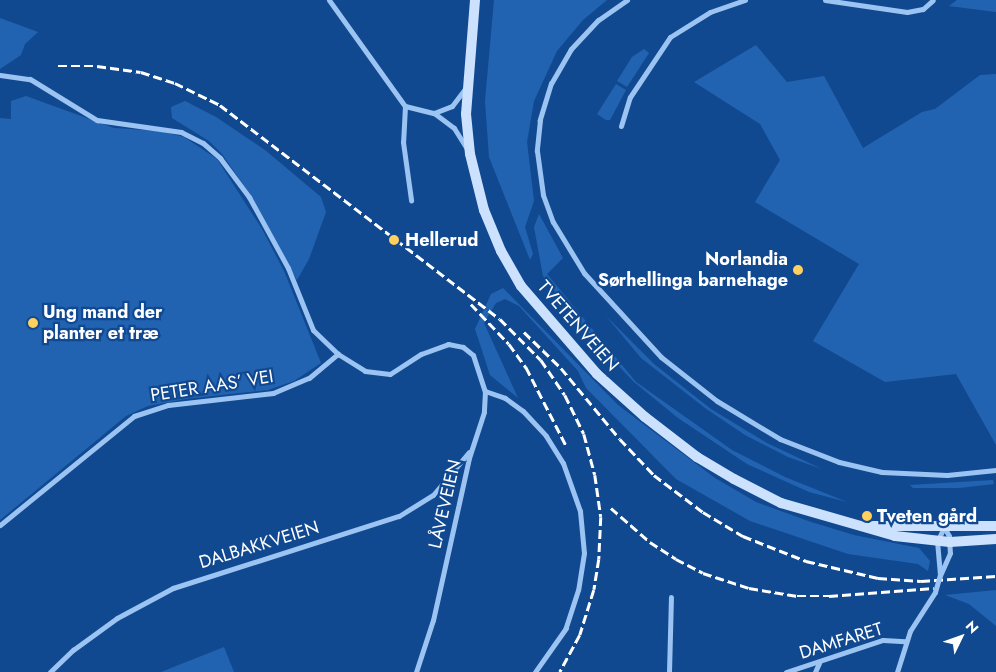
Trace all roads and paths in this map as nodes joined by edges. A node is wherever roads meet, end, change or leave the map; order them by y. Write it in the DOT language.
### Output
graph roads {
  1 [pos="329,0"];
  2 [pos="475,0"];
  3 [pos="627,0"];
  4 [pos="745,0"];
  5 [pos="825,0"];
  6 [pos="933,0"];
  7 [pos="0,74"];
  8 [pos="467,84"];
  9 [pos="405,106"];
  10 [pos="434,113"];
  11 [pos="620,126"];
  12 [pos="470,154"];
  13 [pos="411,200"];
  14 [pos="338,354"];
  15 [pos="485,391"];
  16 [pos="472,447"];
  17 [pos="996,470"];
  18 [pos="0,525"];
  19 [pos="867,526"];
  20 [pos="996,526"];
  21 [pos="944,527"];
  22 [pos="996,539"];
  23 [pos="937,542"];
  24 [pos="950,542"];
  25 [pos="941,568"];
  26 [pos="671,598"];
  27 [pos="905,641"];
  28 [pos="819,663"];
  29 [pos="50,672"];
  30 [pos="416,672"];
  31 [pos="535,672"];
  32 [pos="669,672"];
  33 [pos="786,672"];
  34 [pos="815,672"];
  35 [pos="896,672"];
  1 -- 9 [label="street"];
  2 -- 8 [label="main road, TVETENVEIEN"];
  3 -- 17 [label="street"];
  4 -- 11 [label="street"];
  5 -- 6 [label="street"];
  7 -- 14 [label="street"];
  8 -- 10 [label="street"];
  8 -- 12 [label="main road, TVETENVEIEN"];
  9 -- 10 [label="street"];
  9 -- 13 [label="street"];
  10 -- 12 [label="street"];
  12 -- 19 [label="main road, TVETENVEIEN"];
  14 -- 15 [label="street, LÅVEVEIEN"];
  14 -- 18 [label="street, PETER AAS’ VEI"];
  15 -- 16 [label="street, LÅVEVEIEN"];
  15 -- 31 [label="street"];
  16 -- 29 [label="street, DALBAKKVEIEN"];
  16 -- 30 [label="street, LÅVEVEIEN"];
  19 -- 21 [label="main road, TVETENVEIEN"];
  19 -- 23 [label="main road, TVETENVEIEN"];
  20 -- 21 [label="main road, TVETENVEIEN"];
  21 -- 23 [label="street"];
  21 -- 24 [label="street"];
  22 -- 24 [label="main road, TVETENVEIEN"];
  23 -- 24 [label="main road, TVETENVEIEN"];
  23 -- 25 [label="street"];
  24 -- 25 [label="street"];
  25 -- 27 [label="street, bridge"];
  26 -- 32 [label="street"];
  27 -- 28 [label="street, DAMFARET"];
  27 -- 35 [label="street"];
  28 -- 33 [label="street, DAMFARET"];
  28 -- 34 [label="street"];
}
